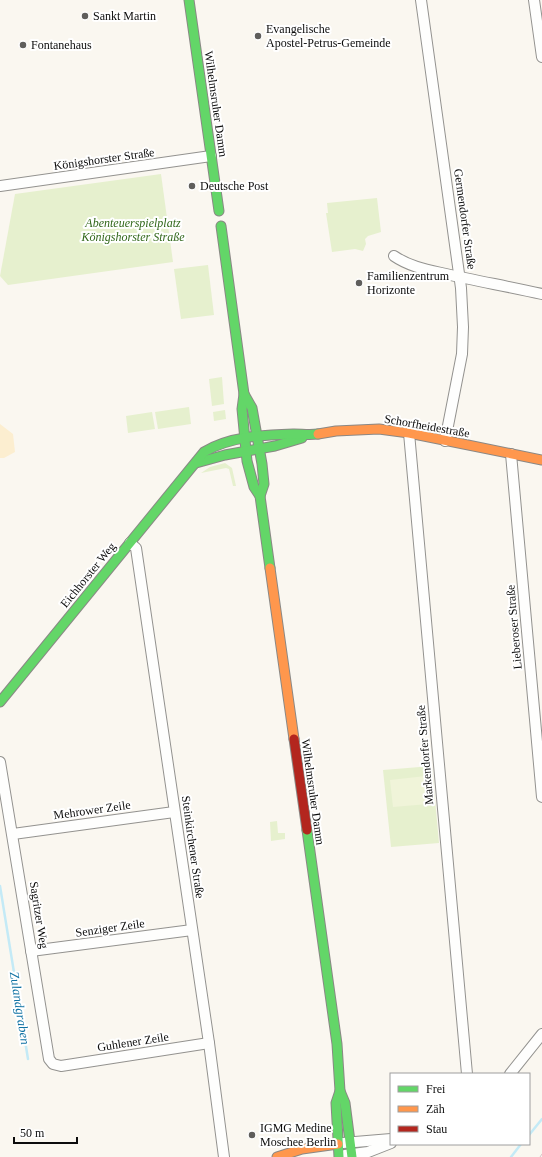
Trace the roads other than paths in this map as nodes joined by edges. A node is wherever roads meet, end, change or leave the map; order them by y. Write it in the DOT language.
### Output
graph roads {
  1 [pos="189,0"];
  2 [pos="421,0"];
  3 [pos="534,0"];
  4 [pos="542,57"];
  5 [pos="211,156"];
  6 [pos="0,186"];
  7 [pos="219,211"];
  8 [pos="221,226"];
  9 [pos="394,256"];
  10 [pos="460,277"];
  11 [pos="542,294"];
  12 [pos="244,394"];
  13 [pos="409,434"];
  14 [pos="308,435"];
  15 [pos="257,437"];
  16 [pos="244,439"];
  17 [pos="445,441"];
  18 [pos="260,449"];
  19 [pos="246,451"];
  20 [pos="511,454"];
  21 [pos="542,460"];
  22 [pos="196,463"];
  23 [pos="260,496"];
  24 [pos="130,543"];
  25 [pos="0,702"];
  26 [pos="0,762"];
  27 [pos="542,797"];
  28 [pos="174,812"];
  29 [pos="13,834"];
  30 [pos="192,930"];
  31 [pos="31,951"];
  32 [pos="542,1034"];
  33 [pos="208,1043"];
  34 [pos="61,1066"];
  35 [pos="467,1073"];
  36 [pos="511,1073"];
  37 [pos="340,1091"];
  38 [pos="390,1139"];
  39 [pos="350,1142"];
  40 [pos="390,1143"];
  41 [pos="338,1144"];
  42 [pos="352,1156"];
  43 [pos="224,1157"];
  44 [pos="283,1157"];
  45 [pos="336,1157"];
  1 -- 5 [label="main road, Wilhelmsruher Damm"];
  2 -- 10 [label="street, Germendorfer Straße"];
  3 -- 4 [label="street"];
  5 -- 6 [label="street, Königshorster Straße"];
  5 -- 7 [label="main road, Wilhelmsruher Damm"];
  8 -- 12 [label="main road, Wilhelmsruher Damm"];
  9 -- 10 [label="street"];
  10 -- 11 [label="street"];
  10 -- 17 [label="street, Germendorfer Straße"];
  12 -- 15 [label="main road, Wilhelmsruher Damm"];
  12 -- 16 [label="main road, Wilhelmsruher Damm"];
  13 -- 14 [label="main road, Schorfheidestraße"];
  13 -- 17 [label="main road, Schorfheidestraße"];
  13 -- 35 [label="street, Markendorfer Straße"];
  14 -- 15 [label="main road, Schorfheidestraße"];
  14 -- 18 [label="main road, Schorfheidestraße"];
  15 -- 16 [label="main road, Schorfheidestraße"];
  15 -- 18 [label="main road, Wilhelmsruher Damm"];
  16 -- 19 [label="main road, Wilhelmsruher Damm"];
  16 -- 22 [label="main road, Eichhorster Weg"];
  17 -- 20 [label="main road, Schorfheidestraße"];
  18 -- 19 [label="main road, Schorfheidestraße"];
  18 -- 23 [label="main road, Wilhelmsruher Damm"];
  19 -- 22 [label="main road"];
  19 -- 23 [label="main road, Wilhelmsruher Damm"];
  20 -- 21 [label="main road, Schorfheidestraße"];
  20 -- 27 [label="street, Lieberoser Straße"];
  22 -- 24 [label="main road, Eichhorster Weg"];
  23 -- 37 [label="main road, Wilhelmsruher Damm"];
  24 -- 25 [label="main road, Eichhorster Weg"];
  24 -- 28 [label="street, Steinkirchener Straße"];
  26 -- 29 [label="street, Sagritzer Weg"];
  28 -- 29 [label="street, Mehrower Zeile"];
  28 -- 30 [label="street, Steinkirchener Straße"];
  29 -- 31 [label="street, Sagritzer Weg"];
  30 -- 31 [label="street, Senziger Zeile"];
  30 -- 33 [label="street, Steinkirchener Straße"];
  31 -- 34 [label="street, Sagritzer Weg"];
  32 -- 36 [label="street"];
  33 -- 34 [label="street, Guhlener Zeile"];
  33 -- 43 [label="street, Steinkirchener Straße"];
  37 -- 39 [label="main road, Wilhelmsruher Damm"];
  37 -- 41 [label="main road, Wilhelmsruher Damm"];
  38 -- 39 [label="street"];
  39 -- 41 [label="street"];
  39 -- 42 [label="main road, Wilhelmsruher Damm"];
  40 -- 42 [label="street"];
  41 -- 44 [label="main road"];
  41 -- 45 [label="main road, Wilhelmsruher Damm"];
  42 -- 45 [label="street"];
}
